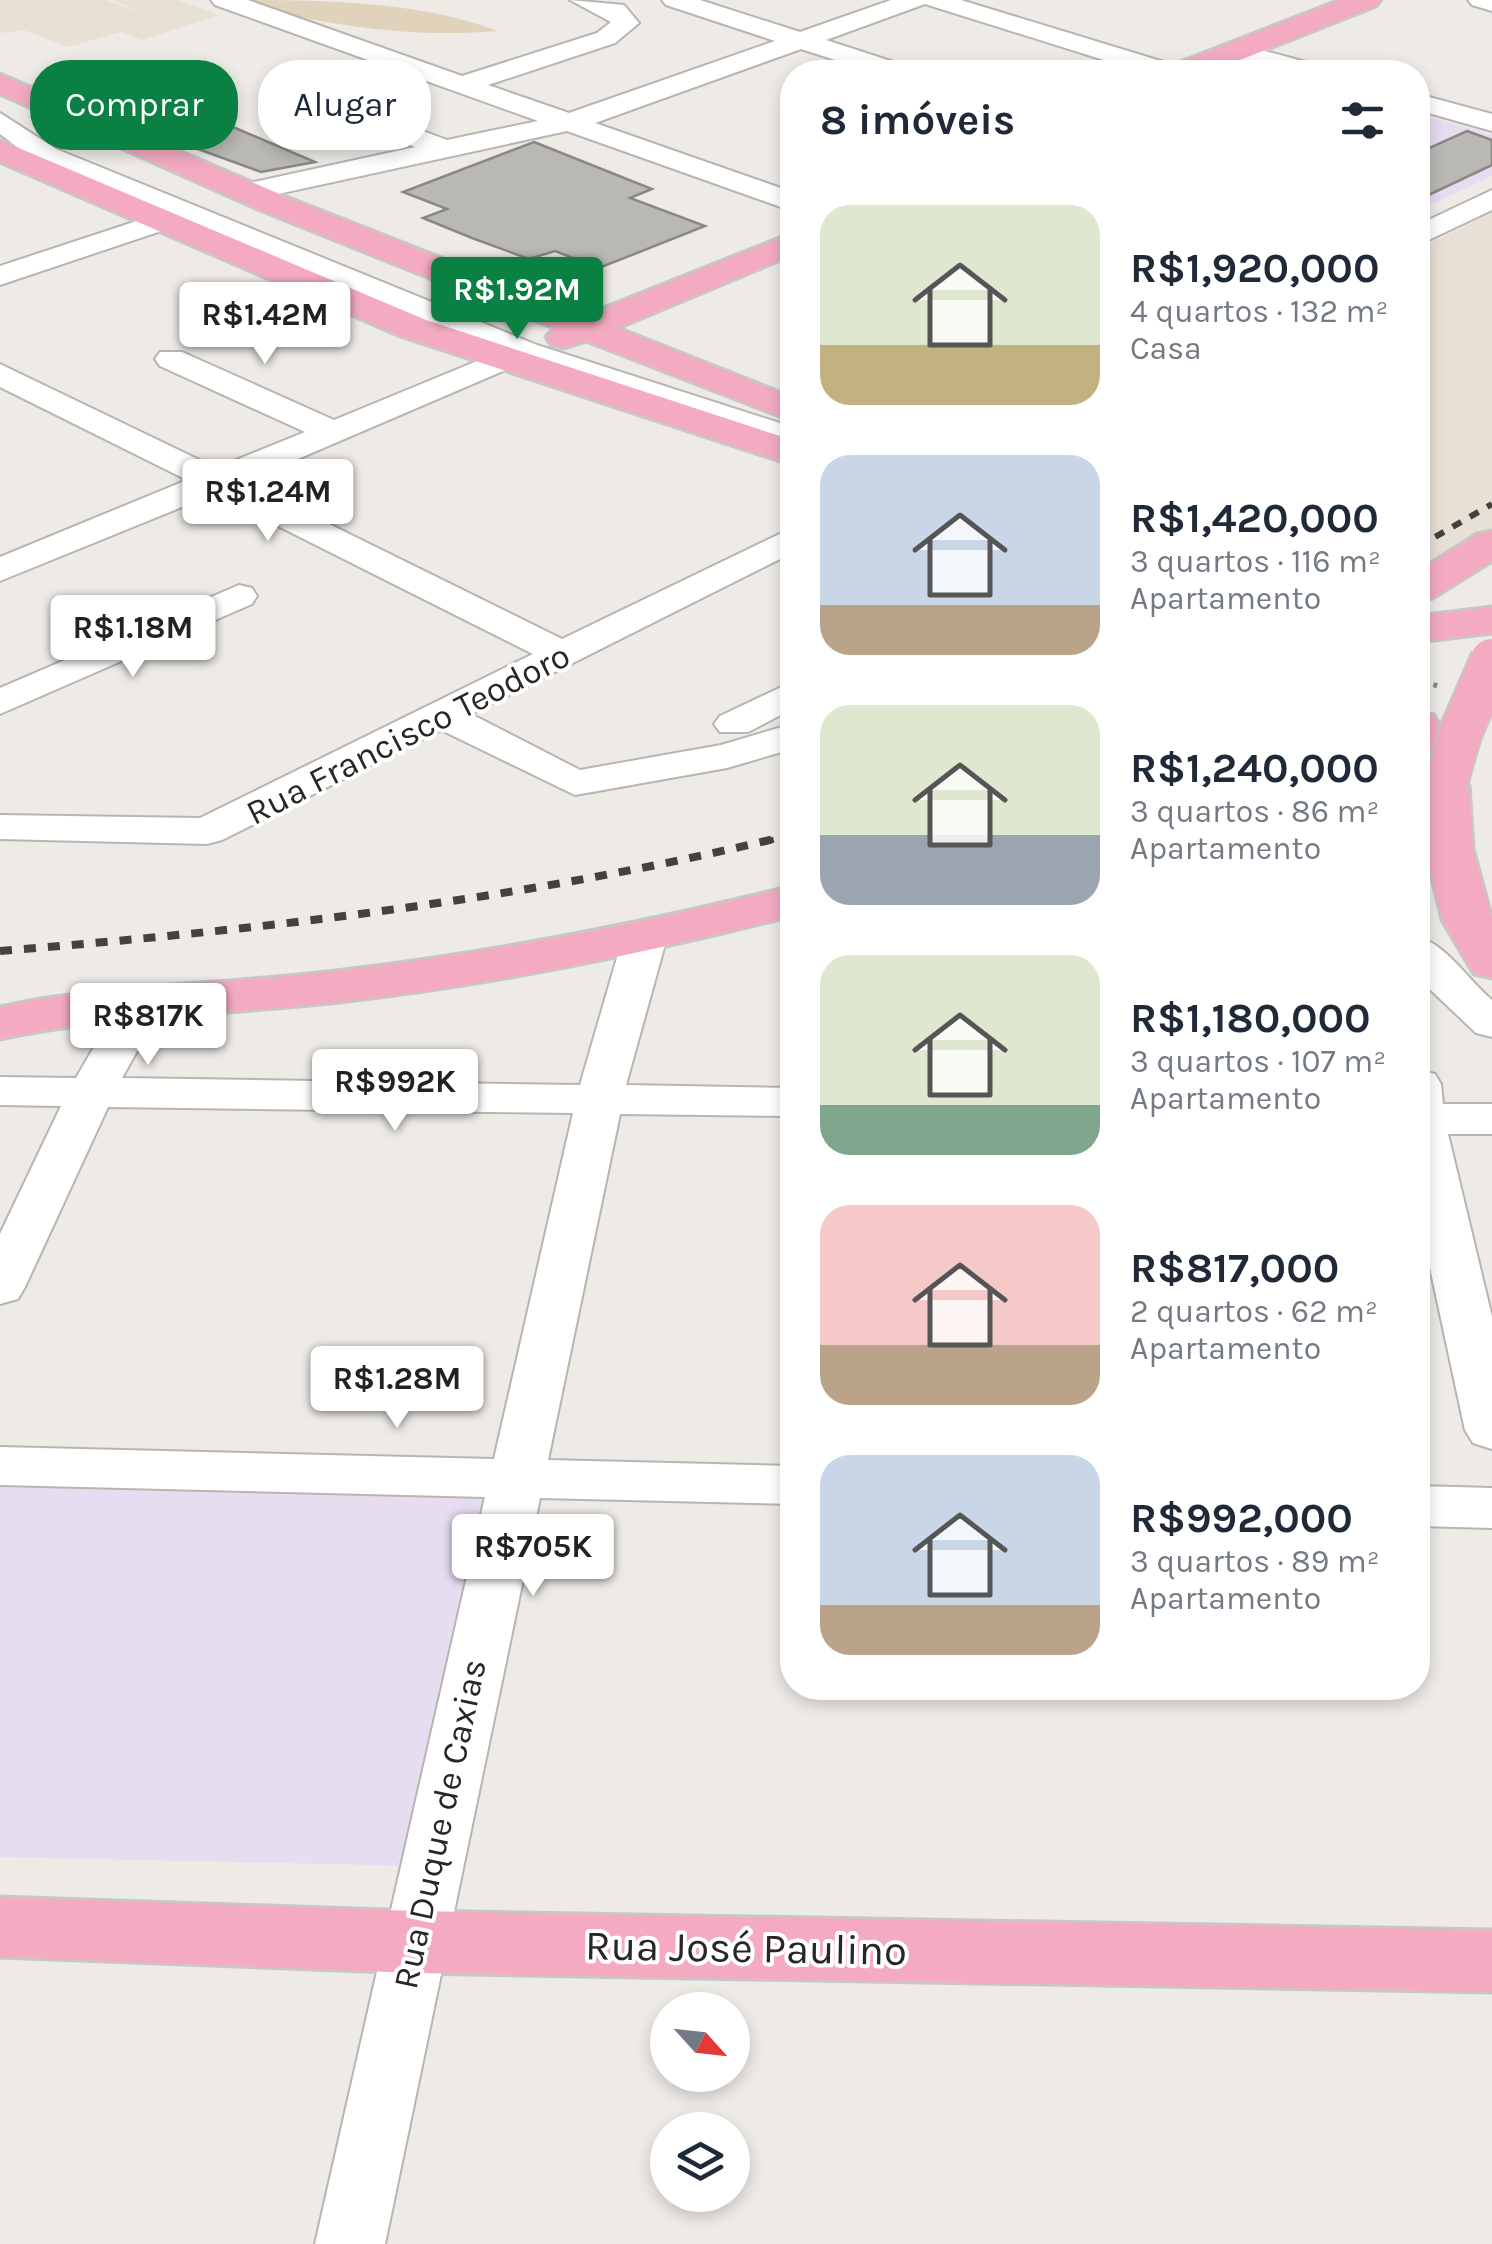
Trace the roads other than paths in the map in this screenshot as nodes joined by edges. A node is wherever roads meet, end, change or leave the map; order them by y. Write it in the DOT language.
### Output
graph roads {
  1 [pos="224,0"];
  2 [pos="582,0"];
  3 [pos="675,0"];
  4 [pos="915,0"];
  5 [pos="936,0"];
  6 [pos="1366,0"];
  7 [pos="1481,0"];
  8 [pos="1492,3"];
  9 [pos="796,42"];
  10 [pos="1236,51"];
  11 [pos="857,60"];
  12 [pos="1129,60"];
  13 [pos="1214,60"];
  14 [pos="1269,60"];
  15 [pos="0,83"];
  16 [pos="462,84"];
  17 [pos="0,104"];
  18 [pos="1430,105"];
  19 [pos="0,121"];
  20 [pos="571,122"];
  21 [pos="1492,123"];
  22 [pos="431,144"];
  23 [pos="0,148"];
  24 [pos="442,148"];
  25 [pos="46,156"];
  26 [pos="246,192"];
  27 [pos="780,198"];
  28 [pos="1492,199"];
  29 [pos="163,222"];
  30 [pos="1430,228"];
  31 [pos="780,248"];
  32 [pos="0,276"];
  33 [pos="545,351"];
  34 [pos="171,358"];
  35 [pos="0,374"];
  36 [pos="780,407"];
  37 [pos="780,421"];
  38 [pos="332,432"];
  39 [pos="780,434"];
  40 [pos="780,452"];
  41 [pos="212,480"];
  42 [pos="1492,543"];
  43 [pos="780,545"];
  44 [pos="1492,567"];
  45 [pos="0,570"];
  46 [pos="1430,582"];
  47 [pos="239,596"];
  48 [pos="1430,605"];
  49 [pos="1492,620"];
  50 [pos="1430,628"];
  51 [pos="565,656"];
  52 [pos="1492,660"];
  53 [pos="780,700"];
  54 [pos="0,702"];
  55 [pos="444,716"];
  56 [pos="734,724"];
  57 [pos="1430,735"];
  58 [pos="780,740"];
  59 [pos="1445,786"];
  60 [pos="0,827"];
  61 [pos="780,875"];
  62 [pos="780,903"];
  63 [pos="645,937"];
  64 [pos="1492,963"];
  65 [pos="1430,964"];
  66 [pos="0,990"];
  67 [pos="140,1006"];
  68 [pos="0,1023"];
  69 [pos="1492,1023"];
  70 [pos="0,1091"];
  71 [pos="90,1094"];
  72 [pos="600,1096"];
  73 [pos="780,1102"];
  74 [pos="1430,1109"];
  75 [pos="1492,1119"];
  76 [pos="1430,1156"];
  77 [pos="0,1287"];
  78 [pos="1492,1430"];
  79 [pos="0,1466"];
  80 [pos="515,1476"];
  81 [pos="780,1485"];
  82 [pos="1430,1506"];
  83 [pos="1492,1508"];
  84 [pos="0,1927"];
  85 [pos="415,1942"];
  86 [pos="1492,1961"];
  87 [pos="350,2244"];
  1 -- 16 [label="street"];
  2 -- 16 [label="street"];
  3 -- 9 [label="street"];
  4 -- 9 [label="street"];
  5 -- 12 [label="street"];
  6 -- 10 [label="main road"];
  7 -- 8 [label="street"];
  9 -- 11 [label="street"];
  9 -- 20 [label="street"];
  10 -- 13 [label="main road"];
  10 -- 14 [label="street"];
  15 -- 26 [label="main road"];
  16 -- 20 [label="street"];
  17 -- 33 [label="street"];
  18 -- 21 [label="street"];
  19 -- 25 [label="street"];
  20 -- 24 [label="street"];
  20 -- 27 [label="street"];
  22 -- 24 [label="street"];
  23 -- 25 [label="main road"];
  23 -- 29 [label="main road"];
  24 -- 26 [label="street"];
  25 -- 33 [label="street"];
  26 -- 33 [label="main road"];
  28 -- 30 [label="street"];
  29 -- 32 [label="street"];
  29 -- 33 [label="main road"];
  31 -- 33 [label="main road"];
  33 -- 36 [label="main road"];
  33 -- 37 [label="street"];
  33 -- 38 [label="street"];
  33 -- 39 [label="street"];
  33 -- 40 [label="main road"];
  34 -- 38 [label="street"];
  35 -- 41 [label="street"];
  38 -- 41 [label="street"];
  41 -- 45 [label="street"];
  41 -- 51 [label="street"];
  42 -- 46 [label="main road"];
  43 -- 51 [label="street, Rua Francisco Teodoro"];
  44 -- 48 [label="main road"];
  47 -- 54 [label="street"];
  49 -- 50 [label="main road"];
  51 -- 55 [label="street, Rua Francisco Teodoro"];
  52 -- 59 [label="main road, bridge"];
  53 -- 56 [label="street"];
  55 -- 58 [label="street"];
  55 -- 60 [label="street, Rua Francisco Teodoro"];
  57 -- 59 [label="main road"];
  59 -- 64 [label="main road"];
  61 -- 66 [label="main road"];
  62 -- 63 [label="main road"];
  63 -- 67 [label="main road"];
  63 -- 72 [label="street, Rua Duque de Caxias"];
  65 -- 69 [label="street"];
  67 -- 68 [label="main road"];
  67 -- 71 [label="street"];
  70 -- 71 [label="street"];
  71 -- 72 [label="street"];
  71 -- 77 [label="street"];
  72 -- 73 [label="street"];
  72 -- 80 [label="street, Rua Duque de Caxias"];
  74 -- 75 [label="street"];
  76 -- 78 [label="street"];
  79 -- 80 [label="street"];
  80 -- 81 [label="street"];
  80 -- 85 [label="street, Rua Duque de Caxias"];
  82 -- 83 [label="street"];
  84 -- 85 [label="main road, Rua José Paulino"];
  85 -- 86 [label="main road, Rua José Paulino"];
  85 -- 87 [label="street, Rua Duque de Caxias"];
}
